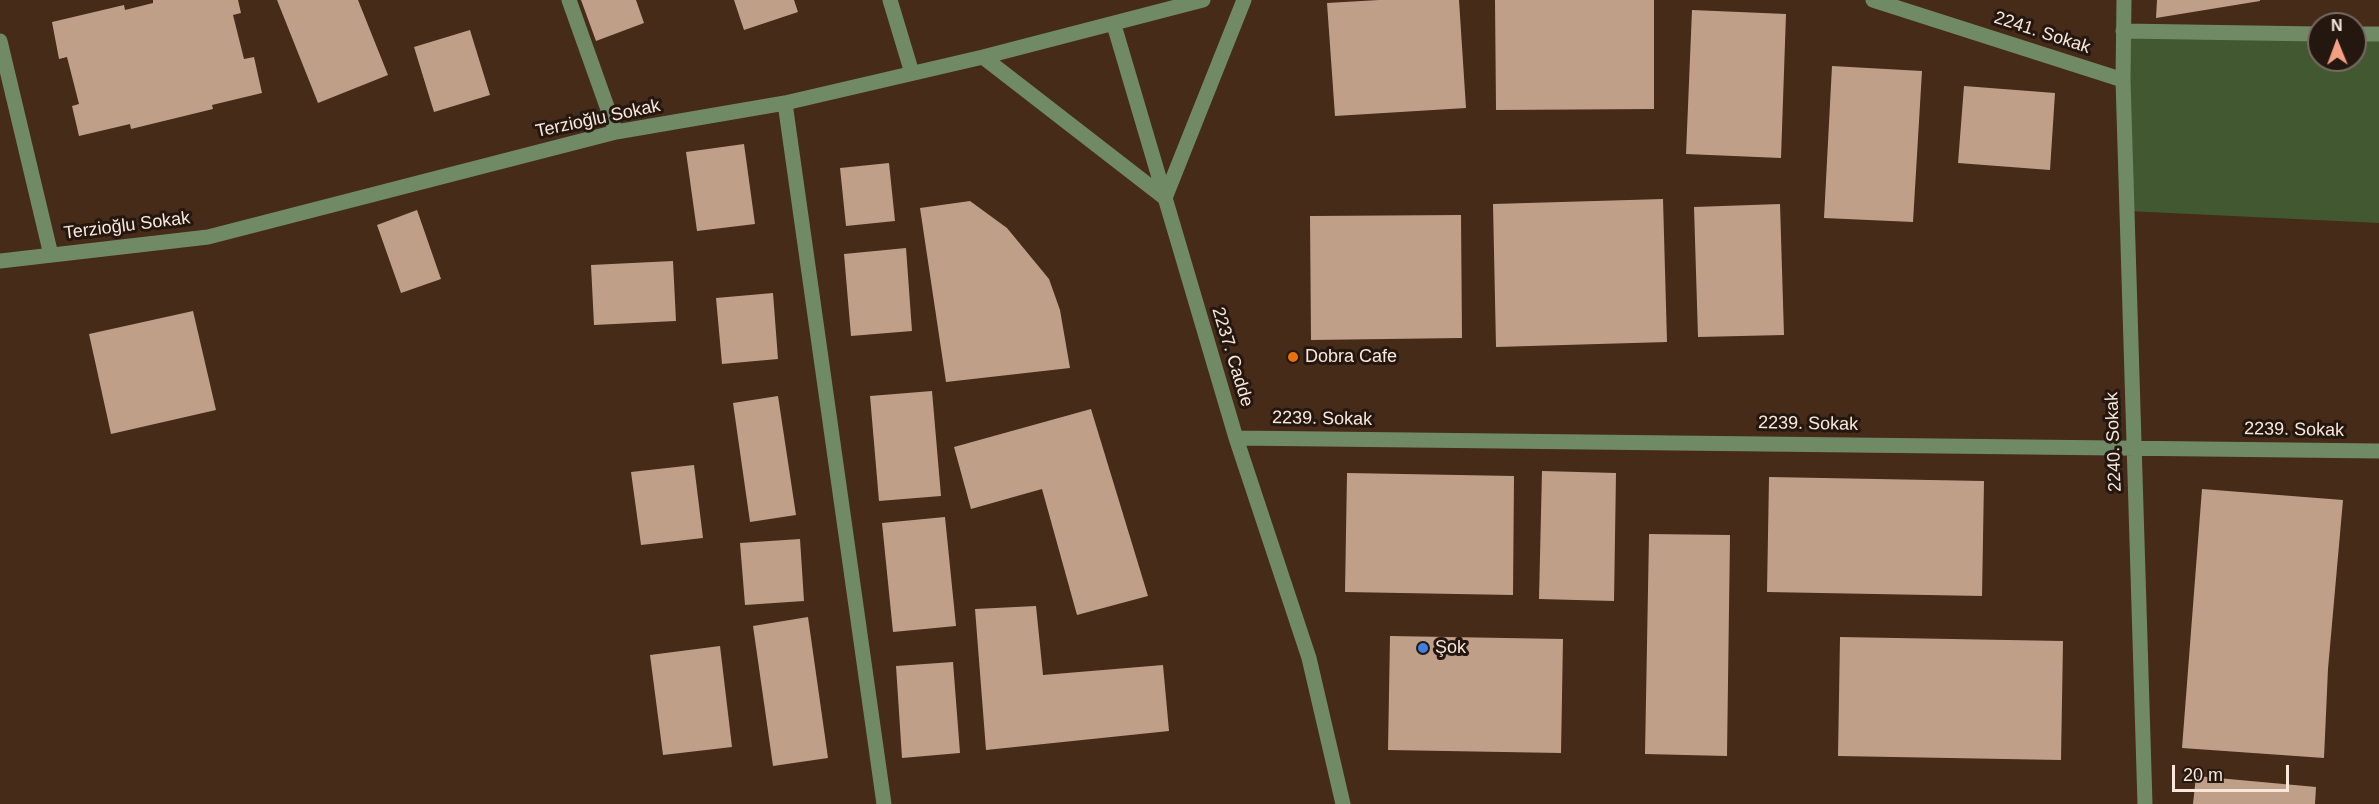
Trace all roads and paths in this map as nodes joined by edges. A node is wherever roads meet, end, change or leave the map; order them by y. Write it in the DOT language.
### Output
graph roads {
  1 [pos="569,0"];
  2 [pos="890,0"];
  3 [pos="1203,0"];
  4 [pos="1244,0"];
  5 [pos="1873,0"];
  6 [pos="2124,0"];
  7 [pos="1114,25"];
  8 [pos="2123,31"];
  9 [pos="2307,34"];
  10 [pos="0,41"];
  11 [pos="983,57"];
  12 [pos="912,73"];
  13 [pos="2123,80"];
  14 [pos="785,103"];
  15 [pos="615,132"];
  16 [pos="1165,198"];
  17 [pos="51,255"];
  18 [pos="0,261"];
  19 [pos="1236,438"];
  20 [pos="2134,447"];
  21 [pos="2379,451"];
  22 [pos="884,804"];
  23 [pos="1343,804"];
  24 [pos="2145,804"];
  1 -- 15 [label="street"];
  2 -- 12 [label="street"];
  3 -- 7 [label="street, Terzioğlu Sokak"];
  4 -- 16 [label="street"];
  5 -- 13 [label="street, 2241. Sokak"];
  6 -- 8 [label="street"];
  7 -- 11 [label="street, Terzioğlu Sokak"];
  7 -- 16 [label="street, 2237. Cadde"];
  8 -- 9 [label="street"];
  8 -- 13 [label="street"];
  10 -- 17 [label="street"];
  11 -- 12 [label="street, Terzioğlu Sokak"];
  11 -- 16 [label="street"];
  12 -- 14 [label="street, Terzioğlu Sokak"];
  13 -- 20 [label="street, 2240. Sokak"];
  14 -- 15 [label="street, Terzioğlu Sokak"];
  14 -- 22 [label="street"];
  15 -- 17 [label="street, Terzioğlu Sokak"];
  16 -- 19 [label="street, 2237. Cadde"];
  17 -- 18 [label="street, Terzioğlu Sokak"];
  19 -- 20 [label="street, 2239. Sokak"];
  19 -- 23 [label="street, 2237. Cadde"];
  20 -- 21 [label="street, 2239. Sokak"];
  20 -- 24 [label="street, 2240. Sokak"];
}
